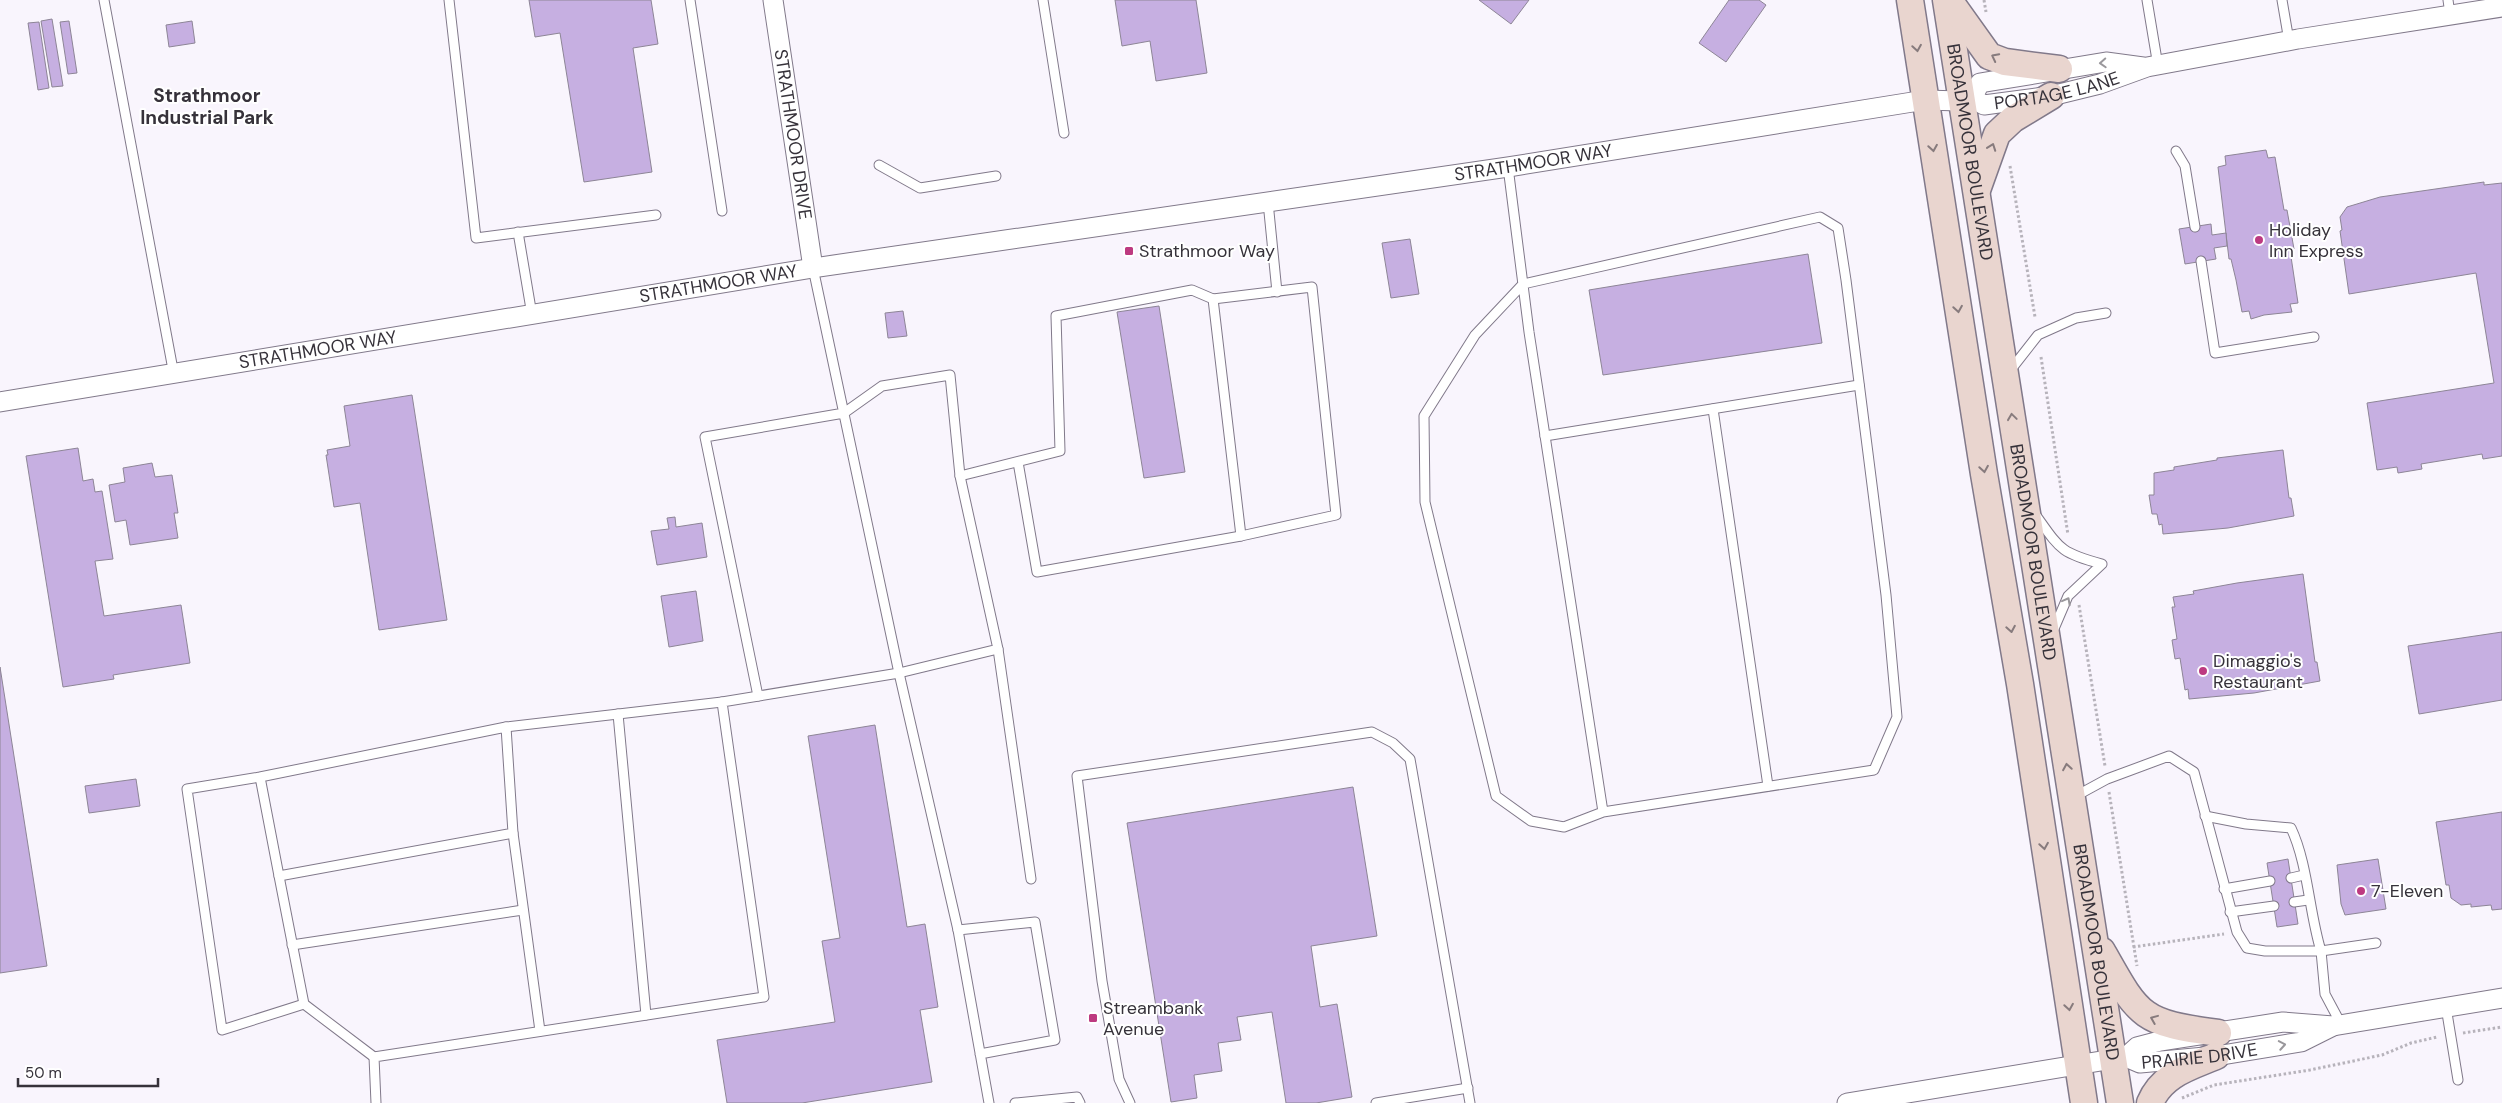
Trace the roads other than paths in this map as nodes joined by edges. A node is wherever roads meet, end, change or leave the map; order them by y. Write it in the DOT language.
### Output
graph roads {
  1 [pos="104,0"];
  2 [pos="449,0"];
  3 [pos="690,0"];
  4 [pos="773,0"];
  5 [pos="1043,0"];
  6 [pos="1910,0"];
  7 [pos="1947,0"];
  8 [pos="2147,0"];
  9 [pos="2282,0"];
  10 [pos="2449,7"];
  11 [pos="2502,7"];
  12 [pos="2288,41"];
  13 [pos="2152,67"];
  14 [pos="2059,69"];
  15 [pos="2051,96"];
  16 [pos="1966,99"];
  17 [pos="1925,100"];
  18 [pos="1064,133"];
  19 [pos="2176,152"];
  20 [pos="879,165"];
  21 [pos="1508,166"];
  22 [pos="996,176"];
  23 [pos="1976,193"];
  24 [pos="1268,202"];
  25 [pos="722,211"];
  26 [pos="656,215"];
  27 [pos="2195,227"];
  28 [pos="518,232"];
  29 [pos="2201,261"];
  30 [pos="813,268"];
  31 [pos="1523,284"];
  32 [pos="1277,292"];
  33 [pos="1213,299"];
  34 [pos="2106,313"];
  35 [pos="532,315"];
  36 [pos="2314,337"];
  37 [pos="174,375"];
  38 [pos="2006,376"];
  39 [pos="1859,385"];
  40 [pos="0,402"];
  41 [pos="1713,409"];
  42 [pos="844,413"];
  43 [pos="1545,436"];
  44 [pos="1018,462"];
  45 [pos="960,476"];
  46 [pos="2024,500"];
  47 [pos="1241,536"];
  48 [pos="2047,645"];
  49 [pos="998,649"];
  50 [pos="899,673"];
  51 [pos="758,696"];
  52 [pos="722,702"];
  53 [pos="618,714"];
  54 [pos="506,727"];
  55 [pos="260,777"];
  56 [pos="1768,786"];
  57 [pos="2072,798"];
  58 [pos="1603,812"];
  59 [pos="2205,816"];
  60 [pos="513,833"];
  61 [pos="279,876"];
  62 [pos="2304,876"];
  63 [pos="2291,878"];
  64 [pos="1031,879"];
  65 [pos="2270,881"];
  66 [pos="2224,889"];
  67 [pos="2308,900"];
  68 [pos="2294,902"];
  69 [pos="2274,906"];
  70 [pos="523,910"];
  71 [pos="2230,912"];
  72 [pos="958,930"];
  73 [pos="2093,936"];
  74 [pos="2376,943"];
  75 [pos="292,945"];
  76 [pos="2321,951"];
  77 [pos="2502,998"];
  78 [pos="304,1004"];
  79 [pos="2446,1007"];
  80 [pos="646,1015"];
  81 [pos="2337,1025"];
  82 [pos="540,1031"];
  83 [pos="2217,1045"];
  84 [pos="980,1054"];
  85 [pos="374,1057"];
  86 [pos="2119,1058"];
  87 [pos="2078,1065"];
  88 [pos="2458,1080"];
  89 [pos="1468,1088"];
  90 [pos="1892,1099"];
  91 [pos="376,1103"];
  92 [pos="989,1103"];
  93 [pos="1015,1103"];
  94 [pos="1080,1103"];
  95 [pos="1130,1103"];
  96 [pos="1376,1103"];
  97 [pos="1470,1103"];
  98 [pos="1847,1103"];
  99 [pos="2084,1103"];
  100 [pos="2120,1103"];
  101 [pos="2162,1103"];
  1 -- 37 [label="lane"];
  2 -- 28 [label="lane"];
  3 -- 25 [label="lane"];
  4 -- 30 [label="street, STRATHMOOR DRIVE"];
  5 -- 18 [label="lane"];
  6 -- 17 [label="main road, BROADMOOR BOULEVARD, one-way"];
  14 -- 7 [label="main road, one-way"];
  7 -- 16 [label="main road, BROADMOOR BOULEVARD"];
  8 -- 13 [label="lane"];
  9 -- 12 [label="lane"];
  10 -- 11 [label="street, PORTAGE LANE"];
  10 -- 12 [label="street, PORTAGE LANE"];
  12 -- 13 [label="street, PORTAGE LANE"];
  13 -- 14 [label="street, PORTAGE LANE, one-way"];
  13 -- 15 [label="street, PORTAGE LANE"];
  14 -- 16 [label="street, PORTAGE LANE"];
  15 -- 16 [label="street, PORTAGE LANE"];
  23 -- 15 [label="main road, one-way"];
  16 -- 17 [label="street, STRATHMOOR WAY"];
  16 -- 23 [label="main road, BROADMOOR BOULEVARD"];
  17 -- 21 [label="street, STRATHMOOR WAY"];
  17 -- 87 [label="main road, BROADMOOR BOULEVARD, one-way"];
  19 -- 27 [label="lane"];
  20 -- 22 [label="lane"];
  21 -- 24 [label="street, STRATHMOOR WAY"];
  21 -- 31 [label="lane"];
  23 -- 38 [label="main road, BROADMOOR BOULEVARD"];
  24 -- 30 [label="street, STRATHMOOR WAY"];
  24 -- 32 [label="lane"];
  26 -- 28 [label="lane"];
  28 -- 35 [label="lane"];
  29 -- 36 [label="lane"];
  30 -- 35 [label="street, STRATHMOOR WAY"];
  30 -- 42 [label="lane"];
  31 -- 39 [label="lane"];
  31 -- 43 [label="lane"];
  31 -- 58 [label="lane"];
  32 -- 33 [label="lane"];
  32 -- 47 [label="lane"];
  33 -- 44 [label="lane"];
  33 -- 47 [label="lane"];
  34 -- 38 [label="lane"];
  35 -- 37 [label="street, STRATHMOOR WAY"];
  37 -- 40 [label="street, STRATHMOOR WAY"];
  46 -- 38 [label="main road, BROADMOOR BOULEVARD, one-way"];
  39 -- 41 [label="lane"];
  39 -- 56 [label="lane"];
  41 -- 43 [label="lane"];
  41 -- 56 [label="lane"];
  42 -- 45 [label="lane"];
  42 -- 50 [label="lane"];
  42 -- 51 [label="lane"];
  43 -- 58 [label="lane"];
  44 -- 45 [label="lane"];
  44 -- 47 [label="lane"];
  45 -- 49 [label="lane"];
  46 -- 48 [label="main road, BROADMOOR BOULEVARD"];
  48 -- 46 [label="lane, one-way"];
  57 -- 48 [label="main road, BROADMOOR BOULEVARD, one-way"];
  49 -- 50 [label="lane"];
  49 -- 64 [label="lane"];
  50 -- 51 [label="lane"];
  50 -- 72 [label="lane"];
  51 -- 52 [label="lane"];
  52 -- 53 [label="lane"];
  52 -- 80 [label="lane"];
  53 -- 54 [label="lane"];
  53 -- 80 [label="lane"];
  54 -- 55 [label="lane"];
  54 -- 60 [label="lane"];
  55 -- 61 [label="lane"];
  55 -- 78 [label="lane"];
  56 -- 58 [label="lane"];
  57 -- 59 [label="lane"];
  57 -- 73 [label="main road, BROADMOOR BOULEVARD"];
  59 -- 62 [label="lane"];
  59 -- 66 [label="lane"];
  60 -- 61 [label="lane"];
  60 -- 70 [label="lane"];
  61 -- 75 [label="lane"];
  62 -- 63 [label="lane"];
  62 -- 67 [label="lane"];
  65 -- 66 [label="lane"];
  66 -- 71 [label="lane"];
  67 -- 68 [label="lane"];
  67 -- 76 [label="lane"];
  69 -- 71 [label="lane"];
  70 -- 75 [label="lane"];
  70 -- 82 [label="lane"];
  71 -- 76 [label="lane"];
  72 -- 84 [label="lane"];
  72 -- 84 [label="lane"];
  83 -- 73 [label="main road, one-way"];
  73 -- 86 [label="main road, BROADMOOR BOULEVARD"];
  74 -- 76 [label="lane"];
  75 -- 78 [label="lane"];
  76 -- 81 [label="lane"];
  77 -- 79 [label="street, PRAIRIE DRIVE"];
  78 -- 85 [label="lane"];
  79 -- 81 [label="street, PRAIRIE DRIVE"];
  79 -- 88 [label="lane"];
  80 -- 82 [label="lane"];
  81 -- 83 [label="street, PRAIRIE DRIVE"];
  82 -- 85 [label="lane"];
  83 -- 86 [label="street, PRAIRIE DRIVE"];
  83 -- 101 [label="main road"];
  84 -- 92 [label="lane"];
  85 -- 91 [label="lane"];
  86 -- 87 [label="street"];
  86 -- 100 [label="main road, BROADMOOR BOULEVARD"];
  87 -- 90 [label="street"];
  87 -- 99 [label="main road, BROADMOOR BOULEVARD"];
  89 -- 95 [label="lane"];
  89 -- 96 [label="lane"];
  89 -- 97 [label="lane"];
  90 -- 98 [label="street"];
  93 -- 94 [label="lane"];
}
